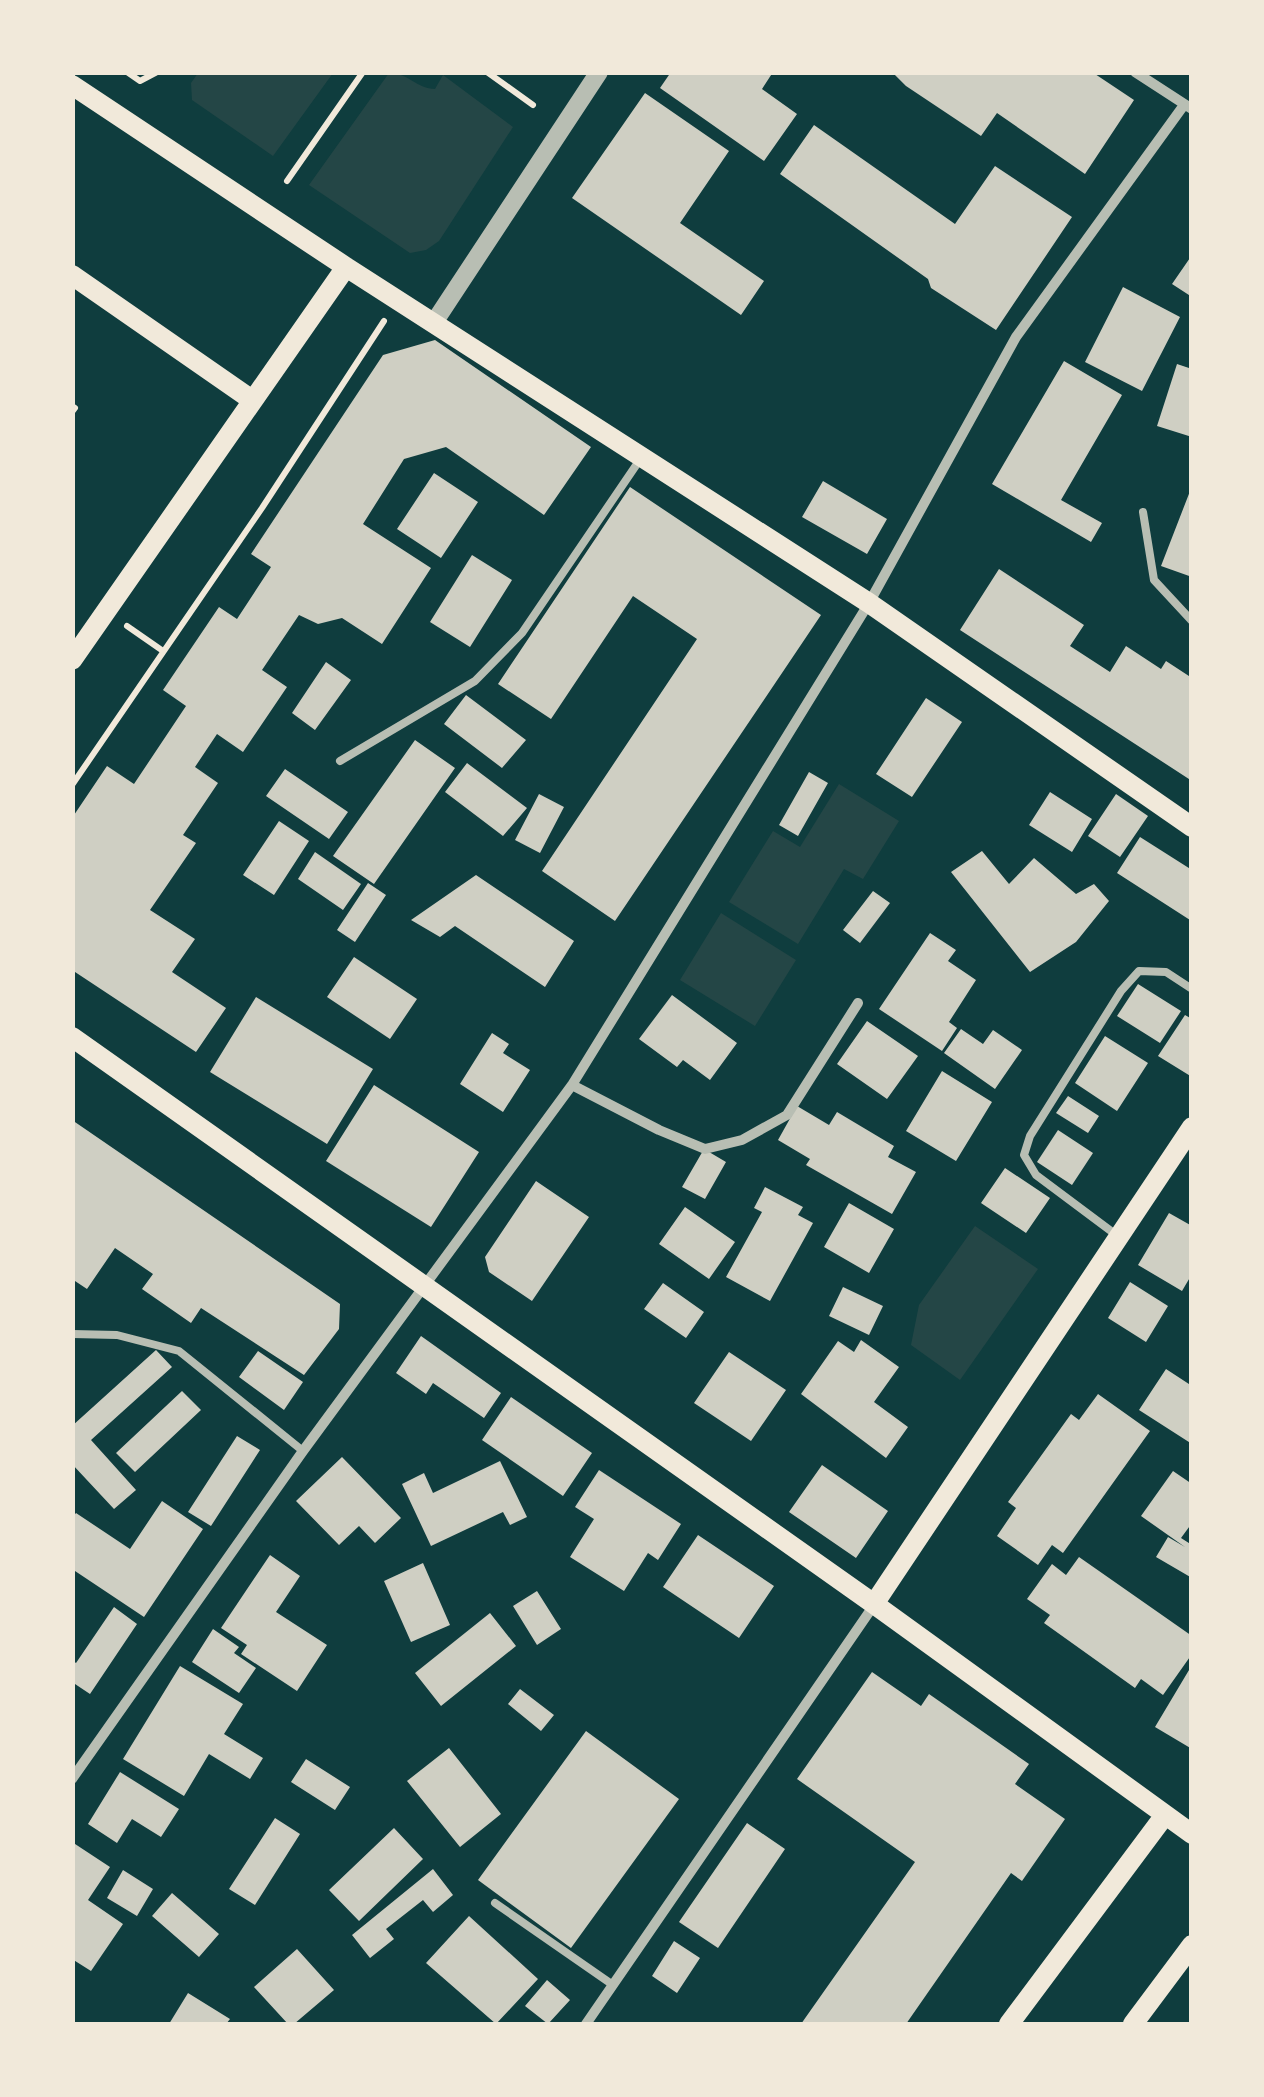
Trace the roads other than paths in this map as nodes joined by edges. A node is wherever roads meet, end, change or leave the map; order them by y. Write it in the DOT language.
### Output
graph roads {
  1 [pos="599,72"];
  2 [pos="1136,72"];
  3 [pos="72,85"];
  4 [pos="1188,107"];
  5 [pos="346,267"];
  6 [pos="72,275"];
  7 [pos="434,321"];
  8 [pos="252,400"];
  9 [pos="642,456"];
  10 [pos="1143,512"];
  11 [pos="868,603"];
  12 [pos="1192,621"];
  13 [pos="72,660"];
  14 [pos="340,761"];
  15 [pos="1192,827"];
  16 [pos="1192,988"];
  17 [pos="858,1003"];
  18 [pos="72,1036"];
  19 [pos="572,1084"];
  20 [pos="1192,1127"];
  21 [pos="1118,1237"];
  22 [pos="425,1286"];
  23 [pos="72,1334"];
  24 [pos="303,1450"];
  25 [pos="874,1604"];
  26 [pos="72,1779"];
  27 [pos="1165,1815"];
  28 [pos="1192,1834"];
  29 [pos="495,1903"];
  30 [pos="1192,1945"];
  31 [pos="613,1985"];
  32 [pos="586,2024"];
  33 [pos="1009,2024"];
  34 [pos="1134,2024"];
  1 -- 7 [label="street"];
  2 -- 4 [label="street"];
  3 -- 5 [label="main road"];
  4 -- 11 [label="street"];
  5 -- 7 [label="main road"];
  5 -- 8 [label="main road"];
  6 -- 8 [label="main road"];
  7 -- 9 [label="main road"];
  8 -- 13 [label="main road"];
  9 -- 11 [label="main road"];
  9 -- 14 [label="lane"];
  10 -- 12 [label="lane"];
  11 -- 15 [label="main road"];
  11 -- 19 [label="street"];
  16 -- 21 [label="lane"];
  17 -- 19 [label="street"];
  18 -- 22 [label="main road"];
  19 -- 22 [label="street"];
  20 -- 21 [label="main road"];
  21 -- 25 [label="main road"];
  22 -- 24 [label="street"];
  22 -- 25 [label="main road"];
  23 -- 24 [label="lane"];
  24 -- 26 [label="street"];
  25 -- 27 [label="main road"];
  25 -- 31 [label="street"];
  27 -- 28 [label="main road"];
  27 -- 33 [label="main road"];
  29 -- 31 [label="lane"];
  30 -- 34 [label="main road"];
  31 -- 32 [label="street"];
}
